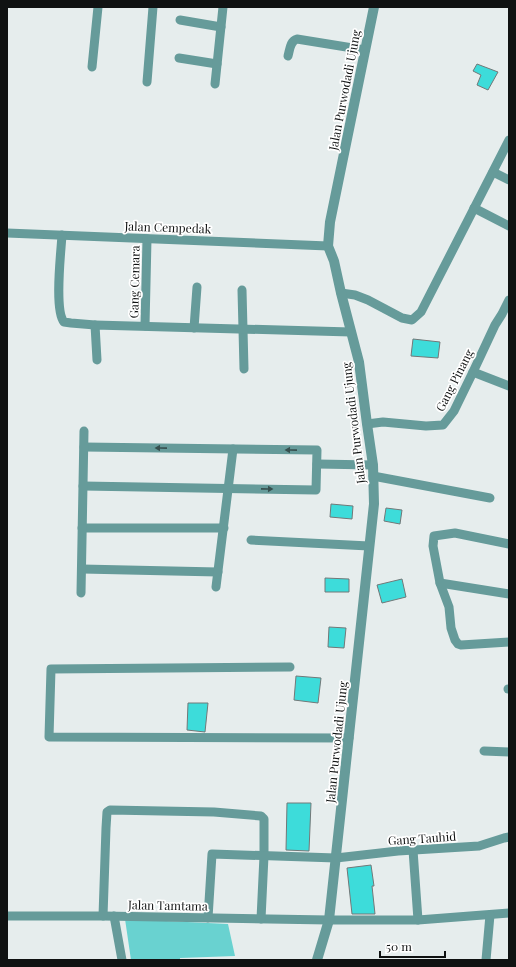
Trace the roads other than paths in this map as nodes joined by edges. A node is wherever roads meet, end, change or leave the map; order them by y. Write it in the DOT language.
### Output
graph roads {
  1 [pos="98,7"];
  2 [pos="153,7"];
  3 [pos="223,7"];
  4 [pos="374,7"];
  5 [pos="180,20"];
  6 [pos="221,26"];
  7 [pos="365,50"];
  8 [pos="288,56"];
  9 [pos="179,58"];
  10 [pos="217,64"];
  11 [pos="92,67"];
  12 [pos="147,82"];
  13 [pos="215,84"];
  14 [pos="509,140"];
  15 [pos="493,172"];
  16 [pos="509,180"];
  17 [pos="474,208"];
  18 [pos="509,226"];
  19 [pos="7,233"];
  20 [pos="62,235"];
  21 [pos="147,239"];
  22 [pos="328,246"];
  23 [pos="197,288"];
  24 [pos="242,290"];
  25 [pos="341,293"];
  26 [pos="509,300"];
  27 [pos="95,324"];
  28 [pos="145,326"];
  29 [pos="194,328"];
  30 [pos="243,329"];
  31 [pos="351,332"];
  32 [pos="97,360"];
  33 [pos="244,369"];
  34 [pos="473,372"];
  35 [pos="509,386"];
  36 [pos="367,424"];
  37 [pos="84,432"];
  38 [pos="84,447"];
  39 [pos="233,449"];
  40 [pos="317,464"];
  41 [pos="373,465"];
  42 [pos="374,476"];
  43 [pos="83,486"];
  44 [pos="228,489"];
  45 [pos="490,498"];
  46 [pos="82,528"];
  47 [pos="224,528"];
  48 [pos="251,540"];
  49 [pos="509,544"];
  50 [pos="369,546"];
  51 [pos="82,569"];
  52 [pos="218,572"];
  53 [pos="440,583"];
  54 [pos="216,587"];
  55 [pos="81,593"];
  56 [pos="509,594"];
  57 [pos="509,642"];
  58 [pos="290,667"];
  59 [pos="349,738"];
  60 [pos="484,751"];
  61 [pos="509,752"];
  62 [pos="509,837"];
  63 [pos="413,850"];
  64 [pos="264,856"];
  65 [pos="336,858"];
  66 [pos="509,913"];
  67 [pos="490,915"];
  68 [pos="7,916"];
  69 [pos="103,916"];
  70 [pos="114,916"];
  71 [pos="208,918"];
  72 [pos="261,919"];
  73 [pos="329,920"];
  74 [pos="418,920"];
  75 [pos="122,960"];
  76 [pos="317,960"];
  77 [pos="486,960"];
  1 -- 11 [label="street"];
  2 -- 12 [label="street"];
  3 -- 6 [label="street"];
  4 -- 7 [label="street, Jalan Purwodadi Ujung"];
  5 -- 6 [label="street"];
  6 -- 10 [label="street"];
  7 -- 8 [label="street"];
  7 -- 22 [label="street, Jalan Purwodadi Ujung"];
  9 -- 10 [label="street"];
  10 -- 13 [label="street"];
  14 -- 15 [label="street"];
  15 -- 16 [label="street"];
  15 -- 17 [label="street"];
  17 -- 18 [label="street"];
  17 -- 25 [label="street"];
  19 -- 20 [label="street, Jalan Cempedak"];
  20 -- 21 [label="street, Jalan Cempedak"];
  20 -- 27 [label="street"];
  21 -- 22 [label="street, Jalan Cempedak"];
  21 -- 28 [label="street, Gang Cemara"];
  22 -- 25 [label="street, Jalan Purwodadi Ujung"];
  23 -- 29 [label="street"];
  24 -- 30 [label="street"];
  25 -- 31 [label="street, Jalan Purwodadi Ujung"];
  26 -- 34 [label="street, Gang Pinang"];
  27 -- 28 [label="street"];
  27 -- 32 [label="street"];
  28 -- 29 [label="street"];
  29 -- 30 [label="street"];
  30 -- 31 [label="street"];
  30 -- 33 [label="street"];
  31 -- 36 [label="street, Jalan Purwodadi Ujung"];
  34 -- 35 [label="street"];
  34 -- 36 [label="street, Gang Pinang"];
  36 -- 41 [label="street, Jalan Purwodadi Ujung"];
  37 -- 38 [label="street"];
  39 -- 38 [label="street, one-way"];
  38 -- 43 [label="street"];
  40 -- 39 [label="street, one-way"];
  39 -- 44 [label="street"];
  40 -- 41 [label="street"];
  44 -- 40 [label="street, one-way"];
  41 -- 42 [label="street, Jalan Purwodadi Ujung"];
  42 -- 45 [label="street"];
  42 -- 50 [label="street, Jalan Purwodadi Ujung"];
  43 -- 44 [label="street"];
  43 -- 46 [label="street"];
  44 -- 47 [label="street"];
  46 -- 47 [label="street"];
  46 -- 51 [label="street"];
  47 -- 52 [label="street"];
  48 -- 50 [label="street"];
  49 -- 53 [label="street"];
  50 -- 59 [label="street, Jalan Purwodadi Ujung"];
  51 -- 52 [label="street"];
  51 -- 55 [label="street"];
  52 -- 54 [label="street"];
  53 -- 56 [label="street"];
  53 -- 57 [label="street"];
  58 -- 59 [label="street"];
  59 -- 65 [label="street, Jalan Purwodadi Ujung"];
  60 -- 61 [label="street"];
  62 -- 63 [label="street, Gang Tauhid"];
  63 -- 65 [label="street, Gang Tauhid"];
  63 -- 74 [label="street"];
  64 -- 65 [label="street, Gang Tauhid"];
  64 -- 69 [label="street"];
  64 -- 71 [label="street, Gang Tauhid"];
  64 -- 72 [label="street"];
  65 -- 73 [label="street, Jalan Purwodadi Ujung"];
  66 -- 67 [label="street, Jalan Tamtama"];
  67 -- 74 [label="street, Jalan Tamtama"];
  67 -- 77 [label="street"];
  68 -- 69 [label="street, Jalan Tamtama"];
  69 -- 70 [label="street, Jalan Tamtama"];
  70 -- 71 [label="street, Jalan Tamtama"];
  70 -- 75 [label="street"];
  71 -- 72 [label="street, Jalan Tamtama"];
  72 -- 73 [label="street, Jalan Tamtama"];
  73 -- 74 [label="street, Jalan Tamtama"];
  73 -- 76 [label="street, Jalan Purwodadi Ujung"];
}
